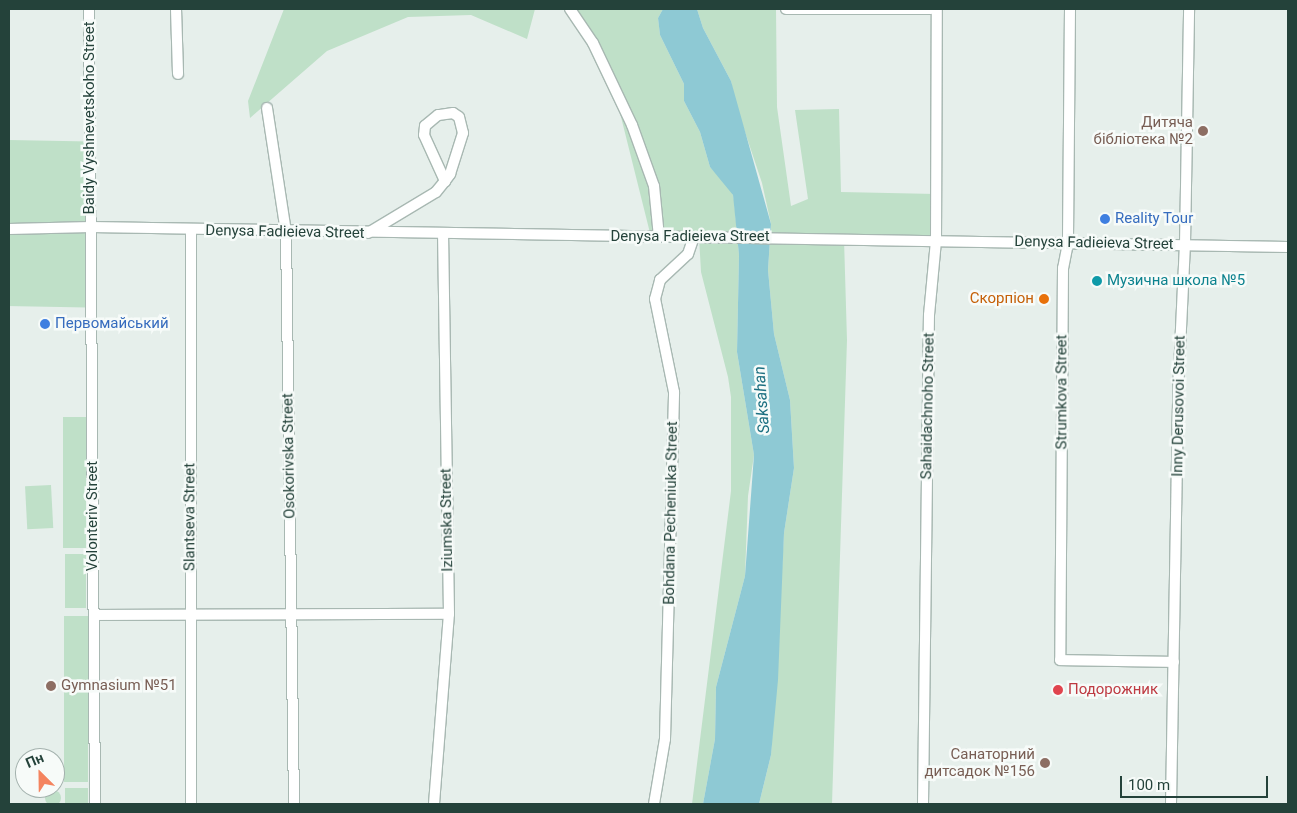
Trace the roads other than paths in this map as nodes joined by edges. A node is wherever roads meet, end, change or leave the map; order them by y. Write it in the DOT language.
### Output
graph roads {
  1 [pos="89,9"];
  2 [pos="176,9"];
  3 [pos="570,9"];
  4 [pos="786,9"];
  5 [pos="931,9"];
  6 [pos="937,9"];
  7 [pos="1070,9"];
  8 [pos="1189,9"];
  9 [pos="178,74"];
  10 [pos="267,108"];
  11 [pos="445,181"];
  12 [pos="91,227"];
  13 [pos="9,228"];
  14 [pos="191,230"];
  15 [pos="286,232"];
  16 [pos="367,233"];
  17 [pos="443,235"];
  18 [pos="697,237"];
  19 [pos="659,238"];
  20 [pos="936,241"];
  21 [pos="1068,243"];
  22 [pos="1185,244"];
  23 [pos="1288,247"];
  24 [pos="449,614"];
  25 [pos="94,615"];
  26 [pos="189,615"];
  27 [pos="291,615"];
  28 [pos="1174,662"];
  29 [pos="95,804"];
  30 [pos="191,804"];
  31 [pos="294,804"];
  32 [pos="434,804"];
  33 [pos="654,804"];
  34 [pos="923,804"];
  35 [pos="1172,804"];
  1 -- 12 [label="street, Baidy Vyshnevetskoho Street"];
  2 -- 9 [label="street"];
  3 -- 19 [label="street"];
  4 -- 5 [label="street"];
  6 -- 20 [label="street, Sahaidachnoho Street"];
  7 -- 21 [label="street, Strumkova Street"];
  8 -- 22 [label="street, Inny Derusovoi Street"];
  10 -- 15 [label="street, Osokorivska Street"];
  11 -- 11 [label="street"];
  11 -- 16 [label="street"];
  12 -- 13 [label="street, Denysa Fadieieva Street"];
  12 -- 14 [label="street, Denysa Fadieieva Street"];
  12 -- 25 [label="street, Volonteriv Street"];
  14 -- 15 [label="street, Denysa Fadieieva Street"];
  14 -- 26 [label="street, Slantseva Street"];
  15 -- 16 [label="street, Denysa Fadieieva Street"];
  15 -- 27 [label="street, Osokorivska Street"];
  16 -- 17 [label="street, Denysa Fadieieva Street"];
  17 -- 19 [label="street, Denysa Fadieieva Street"];
  17 -- 24 [label="street, Iziumska Street"];
  18 -- 19 [label="street, Denysa Fadieieva Street"];
  18 -- 20 [label="street, Denysa Fadieieva Street"];
  18 -- 33 [label="street, Bohdana Pecheniuka Street"];
  20 -- 21 [label="street, Denysa Fadieieva Street"];
  20 -- 34 [label="street, Sahaidachnoho Street"];
  21 -- 22 [label="street, Denysa Fadieieva Street"];
  21 -- 28 [label="street, Strumkova Street"];
  22 -- 23 [label="street, Denysa Fadieieva Street"];
  22 -- 28 [label="street, Inny Derusovoi Street"];
  24 -- 27 [label="street"];
  24 -- 32 [label="street, Iziumska Street"];
  25 -- 26 [label="street"];
  25 -- 29 [label="street, Volonteriv Street"];
  26 -- 27 [label="street"];
  26 -- 30 [label="street, Slantseva Street"];
  27 -- 31 [label="street, Osokorivska Street"];
  28 -- 35 [label="street, Inny Derusovoi Street"];
}
